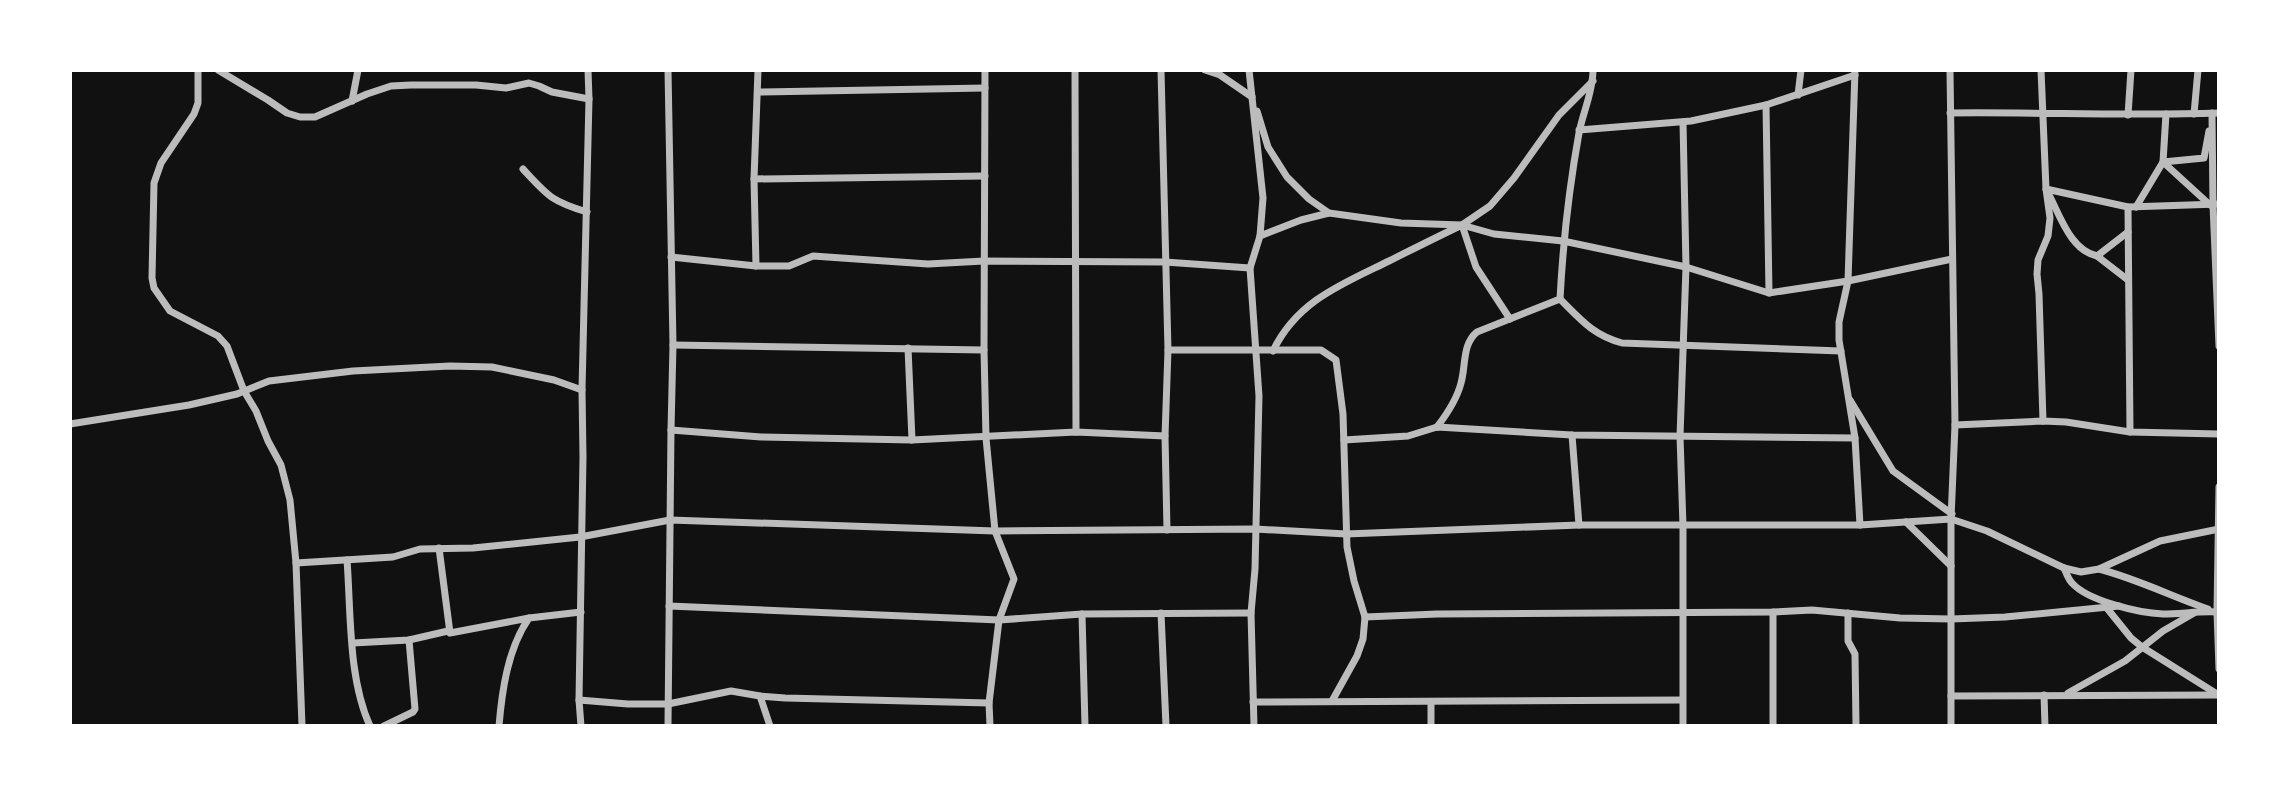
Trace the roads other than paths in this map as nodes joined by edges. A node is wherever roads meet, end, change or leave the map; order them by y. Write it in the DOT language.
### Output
graph roads {
  1 [pos="198,70"];
  2 [pos="218,70"];
  3 [pos="358,70"];
  4 [pos="588,70"];
  5 [pos="668,70"];
  6 [pos="758,70"];
  7 [pos="985,70"];
  8 [pos="1074,70"];
  9 [pos="1161,70"];
  10 [pos="1205,70"];
  11 [pos="1249,70"];
  12 [pos="1593,70"];
  13 [pos="1801,70"];
  14 [pos="1950,70"];
  15 [pos="2041,70"];
  16 [pos="2131,70"];
  17 [pos="2198,70"];
  18 [pos="1855,73"];
  19 [pos="1593,81"];
  20 [pos="985,88"];
  21 [pos="758,92"];
  22 [pos="1798,95"];
  23 [pos="1252,96"];
  24 [pos="589,99"];
  25 [pos="352,101"];
  26 [pos="1766,105"];
  27 [pos="2042,112"];
  28 [pos="1950,113"];
  29 [pos="2216,113"];
  30 [pos="2166,114"];
  31 [pos="2194,114"];
  32 [pos="2129,115"];
  33 [pos="1683,122"];
  34 [pos="1579,130"];
  35 [pos="2163,162"];
  36 [pos="523,169"];
  37 [pos="2216,170"];
  38 [pos="985,176"];
  39 [pos="754,180"];
  40 [pos="2046,189"];
  41 [pos="2214,205"];
  42 [pos="2132,207"];
  43 [pos="587,212"];
  44 [pos="1329,213"];
  45 [pos="1462,225"];
  46 [pos="2128,232"];
  47 [pos="1260,236"];
  48 [pos="1563,241"];
  49 [pos="2097,256"];
  50 [pos="671,257"];
  51 [pos="1952,259"];
  52 [pos="984,261"];
  53 [pos="1075,262"];
  54 [pos="1165,262"];
  55 [pos="756,266"];
  56 [pos="1686,267"];
  57 [pos="1250,268"];
  58 [pos="2128,280"];
  59 [pos="1848,281"];
  60 [pos="1769,293"];
  61 [pos="1560,299"];
  62 [pos="1510,319"];
  63 [pos="673,345"];
  64 [pos="1682,346"];
  65 [pos="2219,346"];
  66 [pos="908,348"];
  67 [pos="984,350"];
  68 [pos="1168,350"];
  69 [pos="1255,351"];
  70 [pos="1273,351"];
  71 [pos="1841,351"];
  72 [pos="582,390"];
  73 [pos="244,391"];
  74 [pos="1848,396"];
  75 [pos="2043,421"];
  76 [pos="70,424"];
  77 [pos="1955,425"];
  78 [pos="1437,427"];
  79 [pos="671,430"];
  80 [pos="1076,432"];
  81 [pos="2130,432"];
  82 [pos="2219,434"];
  83 [pos="1572,435"];
  84 [pos="1165,436"];
  85 [pos="1680,436"];
  86 [pos="986,438"];
  87 [pos="1855,439"];
  88 [pos="912,440"];
  89 [pos="1344,440"];
  90 [pos="2219,487"];
  91 [pos="1952,517"];
  92 [pos="670,520"];
  93 [pos="1906,522"];
  94 [pos="1579,525"];
  95 [pos="1860,525"];
  96 [pos="1683,526"];
  97 [pos="1255,529"];
  98 [pos="2219,529"];
  99 [pos="1167,530"];
  100 [pos="995,531"];
  101 [pos="1346,534"];
  102 [pos="580,537"];
  103 [pos="439,548"];
  104 [pos="347,560"];
  105 [pos="296,562"];
  106 [pos="1951,566"];
  107 [pos="2064,568"];
  108 [pos="2099,569"];
  109 [pos="670,606"];
  110 [pos="2119,606"];
  111 [pos="2106,607"];
  112 [pos="2197,611"];
  113 [pos="581,612"];
  114 [pos="1251,612"];
  115 [pos="1773,612"];
  116 [pos="1848,612"];
  117 [pos="2218,612"];
  118 [pos="1161,613"];
  119 [pos="1683,613"];
  120 [pos="1082,614"];
  121 [pos="1366,617"];
  122 [pos="529,618"];
  123 [pos="1951,618"];
  124 [pos="999,620"];
  125 [pos="448,631"];
  126 [pos="408,640"];
  127 [pos="353,643"];
  128 [pos="2142,647"];
  129 [pos="2219,669"];
  130 [pos="2044,695"];
  131 [pos="2065,695"];
  132 [pos="2219,695"];
  133 [pos="760,696"];
  134 [pos="1951,696"];
  135 [pos="1682,700"];
  136 [pos="579,701"];
  137 [pos="1332,701"];
  138 [pos="1253,702"];
  139 [pos="1431,702"];
  140 [pos="989,703"];
  141 [pos="668,704"];
  142 [pos="370,725"];
  143 [pos="302,726"];
  144 [pos="360,726"];
  145 [pos="384,726"];
  146 [pos="499,726"];
  147 [pos="581,726"];
  148 [pos="668,726"];
  149 [pos="770,726"];
  150 [pos="990,726"];
  151 [pos="1085,726"];
  152 [pos="1166,726"];
  153 [pos="1254,726"];
  154 [pos="1431,726"];
  155 [pos="1683,726"];
  156 [pos="1773,726"];
  157 [pos="1856,726"];
  158 [pos="1951,726"];
  159 [pos="2045,726"];
  1 -- 73 [label="street"];
  2 -- 25 [label="street"];
  3 -- 25 [label="street"];
  4 -- 24 [label="street"];
  5 -- 50 [label="street"];
  6 -- 21 [label="street"];
  7 -- 20 [label="street"];
  8 -- 53 [label="street"];
  9 -- 54 [label="street"];
  10 -- 23 [label="street"];
  11 -- 23 [label="street"];
  12 -- 19 [label="street"];
  13 -- 22 [label="street"];
  14 -- 28 [label="street"];
  15 -- 27 [label="street"];
  16 -- 32 [label="street"];
  17 -- 31 [label="street"];
  18 -- 22 [label="street"];
  18 -- 59 [label="street"];
  19 -- 34 [label="street"];
  19 -- 45 [label="street"];
  20 -- 21 [label="street"];
  20 -- 38 [label="street"];
  21 -- 39 [label="street"];
  22 -- 26 [label="street"];
  23 -- 44 [label="street"];
  23 -- 47 [label="street"];
  24 -- 25 [label="street"];
  24 -- 43 [label="street"];
  26 -- 33 [label="street"];
  26 -- 60 [label="street"];
  27 -- 28 [label="street"];
  27 -- 32 [label="street"];
  27 -- 40 [label="street"];
  28 -- 51 [label="street"];
  29 -- 31 [label="street"];
  29 -- 35 [label="street"];
  29 -- 37 [label="street"];
  30 -- 31 [label="street"];
  30 -- 32 [label="street"];
  30 -- 35 [label="street"];
  33 -- 34 [label="street"];
  33 -- 56 [label="street"];
  34 -- 48 [label="street"];
  35 -- 41 [label="street"];
  35 -- 42 [label="street"];
  36 -- 43 [label="street"];
  37 -- 41 [label="street"];
  38 -- 39 [label="street"];
  38 -- 52 [label="street"];
  39 -- 55 [label="street"];
  40 -- 42 [label="street"];
  40 -- 49 [label="street"];
  40 -- 75 [label="street"];
  41 -- 42 [label="street"];
  41 -- 65 [label="street"];
  42 -- 46 [label="street"];
  43 -- 72 [label="street"];
  44 -- 45 [label="street"];
  44 -- 47 [label="street"];
  45 -- 48 [label="street"];
  45 -- 62 [label="street"];
  45 -- 70 [label="street"];
  46 -- 49 [label="street"];
  46 -- 58 [label="street"];
  47 -- 57 [label="street"];
  48 -- 56 [label="street"];
  48 -- 61 [label="street"];
  49 -- 58 [label="street"];
  50 -- 55 [label="street"];
  50 -- 63 [label="street"];
  51 -- 59 [label="street"];
  51 -- 77 [label="street"];
  52 -- 53 [label="street"];
  52 -- 55 [label="street"];
  52 -- 67 [label="street"];
  53 -- 54 [label="street"];
  53 -- 80 [label="street"];
  54 -- 57 [label="street"];
  54 -- 68 [label="street"];
  56 -- 60 [label="street"];
  56 -- 64 [label="street"];
  57 -- 69 [label="street"];
  58 -- 81 [label="street"];
  59 -- 60 [label="street"];
  59 -- 71 [label="street"];
  61 -- 62 [label="street"];
  61 -- 64 [label="street"];
  62 -- 78 [label="street"];
  63 -- 66 [label="street"];
  63 -- 79 [label="street"];
  64 -- 71 [label="street"];
  64 -- 85 [label="street"];
  66 -- 67 [label="street"];
  66 -- 88 [label="street"];
  67 -- 86 [label="street"];
  68 -- 69 [label="street"];
  68 -- 84 [label="street"];
  69 -- 70 [label="street"];
  69 -- 97 [label="street"];
  70 -- 89 [label="street"];
  71 -- 74 [label="street"];
  72 -- 73 [label="street"];
  72 -- 102 [label="street"];
  73 -- 76 [label="street"];
  73 -- 105 [label="street"];
  74 -- 87 [label="street"];
  74 -- 91 [label="street"];
  75 -- 77 [label="street"];
  75 -- 81 [label="street"];
  77 -- 91 [label="street"];
  78 -- 83 [label="street"];
  78 -- 89 [label="street"];
  79 -- 88 [label="street"];
  79 -- 92 [label="street"];
  80 -- 84 [label="street"];
  80 -- 86 [label="street"];
  81 -- 82 [label="street"];
  83 -- 85 [label="street"];
  83 -- 94 [label="street"];
  84 -- 99 [label="street"];
  85 -- 87 [label="street"];
  85 -- 96 [label="street"];
  86 -- 88 [label="street"];
  86 -- 100 [label="street"];
  87 -- 95 [label="street"];
  89 -- 101 [label="street"];
  90 -- 98 [label="street"];
  91 -- 93 [label="street"];
  91 -- 106 [label="street"];
  91 -- 107 [label="street"];
  92 -- 100 [label="street"];
  92 -- 102 [label="street"];
  92 -- 109 [label="street"];
  93 -- 95 [label="street"];
  93 -- 106 [label="street"];
  94 -- 96 [label="street"];
  94 -- 101 [label="street"];
  95 -- 96 [label="street"];
  96 -- 119 [label="street"];
  97 -- 99 [label="street"];
  97 -- 101 [label="street"];
  97 -- 114 [label="street"];
  98 -- 108 [label="street"];
  98 -- 117 [label="street"];
  99 -- 100 [label="street"];
  100 -- 124 [label="street"];
  101 -- 121 [label="street"];
  102 -- 103 [label="street"];
  102 -- 113 [label="street"];
  103 -- 104 [label="street"];
  103 -- 125 [label="street"];
  104 -- 105 [label="street"];
  104 -- 127 [label="street"];
  105 -- 143 [label="street"];
  106 -- 123 [label="street"];
  107 -- 108 [label="street"];
  107 -- 110 [label="street"];
  108 -- 117 [label="street"];
  109 -- 124 [label="street"];
  109 -- 141 [label="street"];
  110 -- 111 [label="street"];
  110 -- 112 [label="street"];
  111 -- 123 [label="street"];
  111 -- 128 [label="street"];
  112 -- 117 [label="street"];
  112 -- 128 [label="street"];
  113 -- 122 [label="street"];
  113 -- 136 [label="street"];
  114 -- 118 [label="street"];
  114 -- 138 [label="street"];
  115 -- 116 [label="street"];
  115 -- 119 [label="street"];
  115 -- 156 [label="street"];
  116 -- 123 [label="street"];
  116 -- 157 [label="street"];
  117 -- 129 [label="street"];
  118 -- 120 [label="street"];
  118 -- 152 [label="street"];
  119 -- 121 [label="street"];
  119 -- 135 [label="street"];
  120 -- 124 [label="street"];
  120 -- 151 [label="street"];
  121 -- 137 [label="street"];
  122 -- 125 [label="street"];
  122 -- 146 [label="street"];
  123 -- 134 [label="street"];
  124 -- 140 [label="street"];
  125 -- 126 [label="street"];
  126 -- 127 [label="street"];
  126 -- 145 [label="street"];
  127 -- 142 [label="street"];
  128 -- 131 [label="street"];
  128 -- 132 [label="street"];
  130 -- 131 [label="street"];
  130 -- 134 [label="street"];
  130 -- 159 [label="street"];
  131 -- 132 [label="street"];
  133 -- 140 [label="street"];
  133 -- 141 [label="street"];
  133 -- 149 [label="street"];
  134 -- 158 [label="street"];
  135 -- 139 [label="street"];
  135 -- 155 [label="street"];
  136 -- 141 [label="street"];
  136 -- 147 [label="street"];
  137 -- 138 [label="street"];
  137 -- 139 [label="street"];
  138 -- 153 [label="street"];
  139 -- 154 [label="street"];
  140 -- 150 [label="street"];
  141 -- 148 [label="street"];
  142 -- 144 [label="street"];
}
